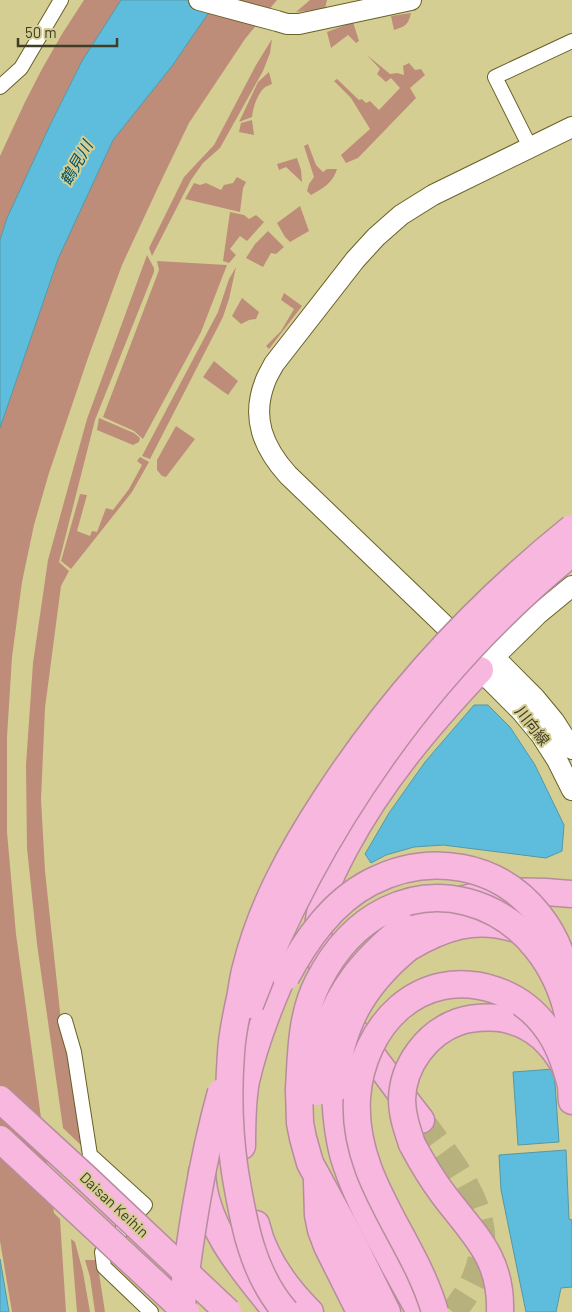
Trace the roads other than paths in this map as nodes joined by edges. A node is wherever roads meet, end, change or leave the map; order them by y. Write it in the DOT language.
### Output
graph roads {
  1 [pos="61,0"];
  2 [pos="199,0"];
  3 [pos="411,0"];
  4 [pos="572,41"];
  5 [pos="0,87"];
  6 [pos="572,127"];
  7 [pos="530,147"];
  8 [pos="572,528"];
  9 [pos="572,545"];
  10 [pos="572,553"];
  11 [pos="572,577"];
  12 [pos="572,586"];
  13 [pos="465,645"];
  14 [pos="487,664"];
  15 [pos="572,749"];
  16 [pos="572,790"];
  17 [pos="348,830"];
  18 [pos="572,894"];
  19 [pos="406,937"];
  20 [pos="572,974"];
  21 [pos="65,1021"];
  22 [pos="571,1033"];
  23 [pos="308,1091"];
  24 [pos="571,1091"];
  25 [pos="0,1099"];
  26 [pos="420,1120"];
  27 [pos="0,1139"];
  28 [pos="338,1240"];
  29 [pos="152,1312"];
  30 [pos="180,1312"];
  31 [pos="186,1312"];
  32 [pos="228,1312"];
  33 [pos="277,1312"];
  34 [pos="286,1312"];
  35 [pos="292,1312"];
  36 [pos="310,1312"];
  37 [pos="360,1312"];
  38 [pos="387,1312"];
  39 [pos="420,1312"];
  40 [pos="435,1312"];
  41 [pos="500,1312"];
  1 -- 5 [label="street"];
  2 -- 3 [label="street"];
  4 -- 7 [label="street"];
  6 -- 7 [label="street"];
  7 -- 13 [label="street"];
  8 -- 34 [label="highway, bridge"];
  9 -- 13 [label="street"];
  10 -- 30 [label="highway, bridge"];
  11 -- 17 [label="highway"];
  12 -- 14 [label="street"];
  13 -- 14 [label="street, 川向線"];
  13 -- 33 [label="highway"];
  14 -- 15 [label="street, 川向線"];
  14 -- 16 [label="street, 川向線"];
  14 -- 26 [label="highway"];
  17 -- 31 [label="highway, bridge"];
  17 -- 35 [label="highway"];
  18 -- 19 [label="highway"];
  19 -- 20 [label="highway"];
  19 -- 23 [label="highway, bridge"];
  19 -- 39 [label="highway, bridge"];
  21 -- 29 [label="street"];
  22 -- 23 [label="highway, bridge"];
  22 -- 36 [label="highway, bridge"];
  23 -- 28 [label="highway"];
  23 -- 28 [label="highway"];
  24 -- 40 [label="highway, bridge"];
  24 -- 41 [label="highway, bridge"];
  25 -- 32 [label="highway, Daisan Keihin, bridge"];
  27 -- 31 [label="highway, Daisan Keihin, bridge"];
  28 -- 37 [label="highway"];
  28 -- 38 [label="highway"];
}
